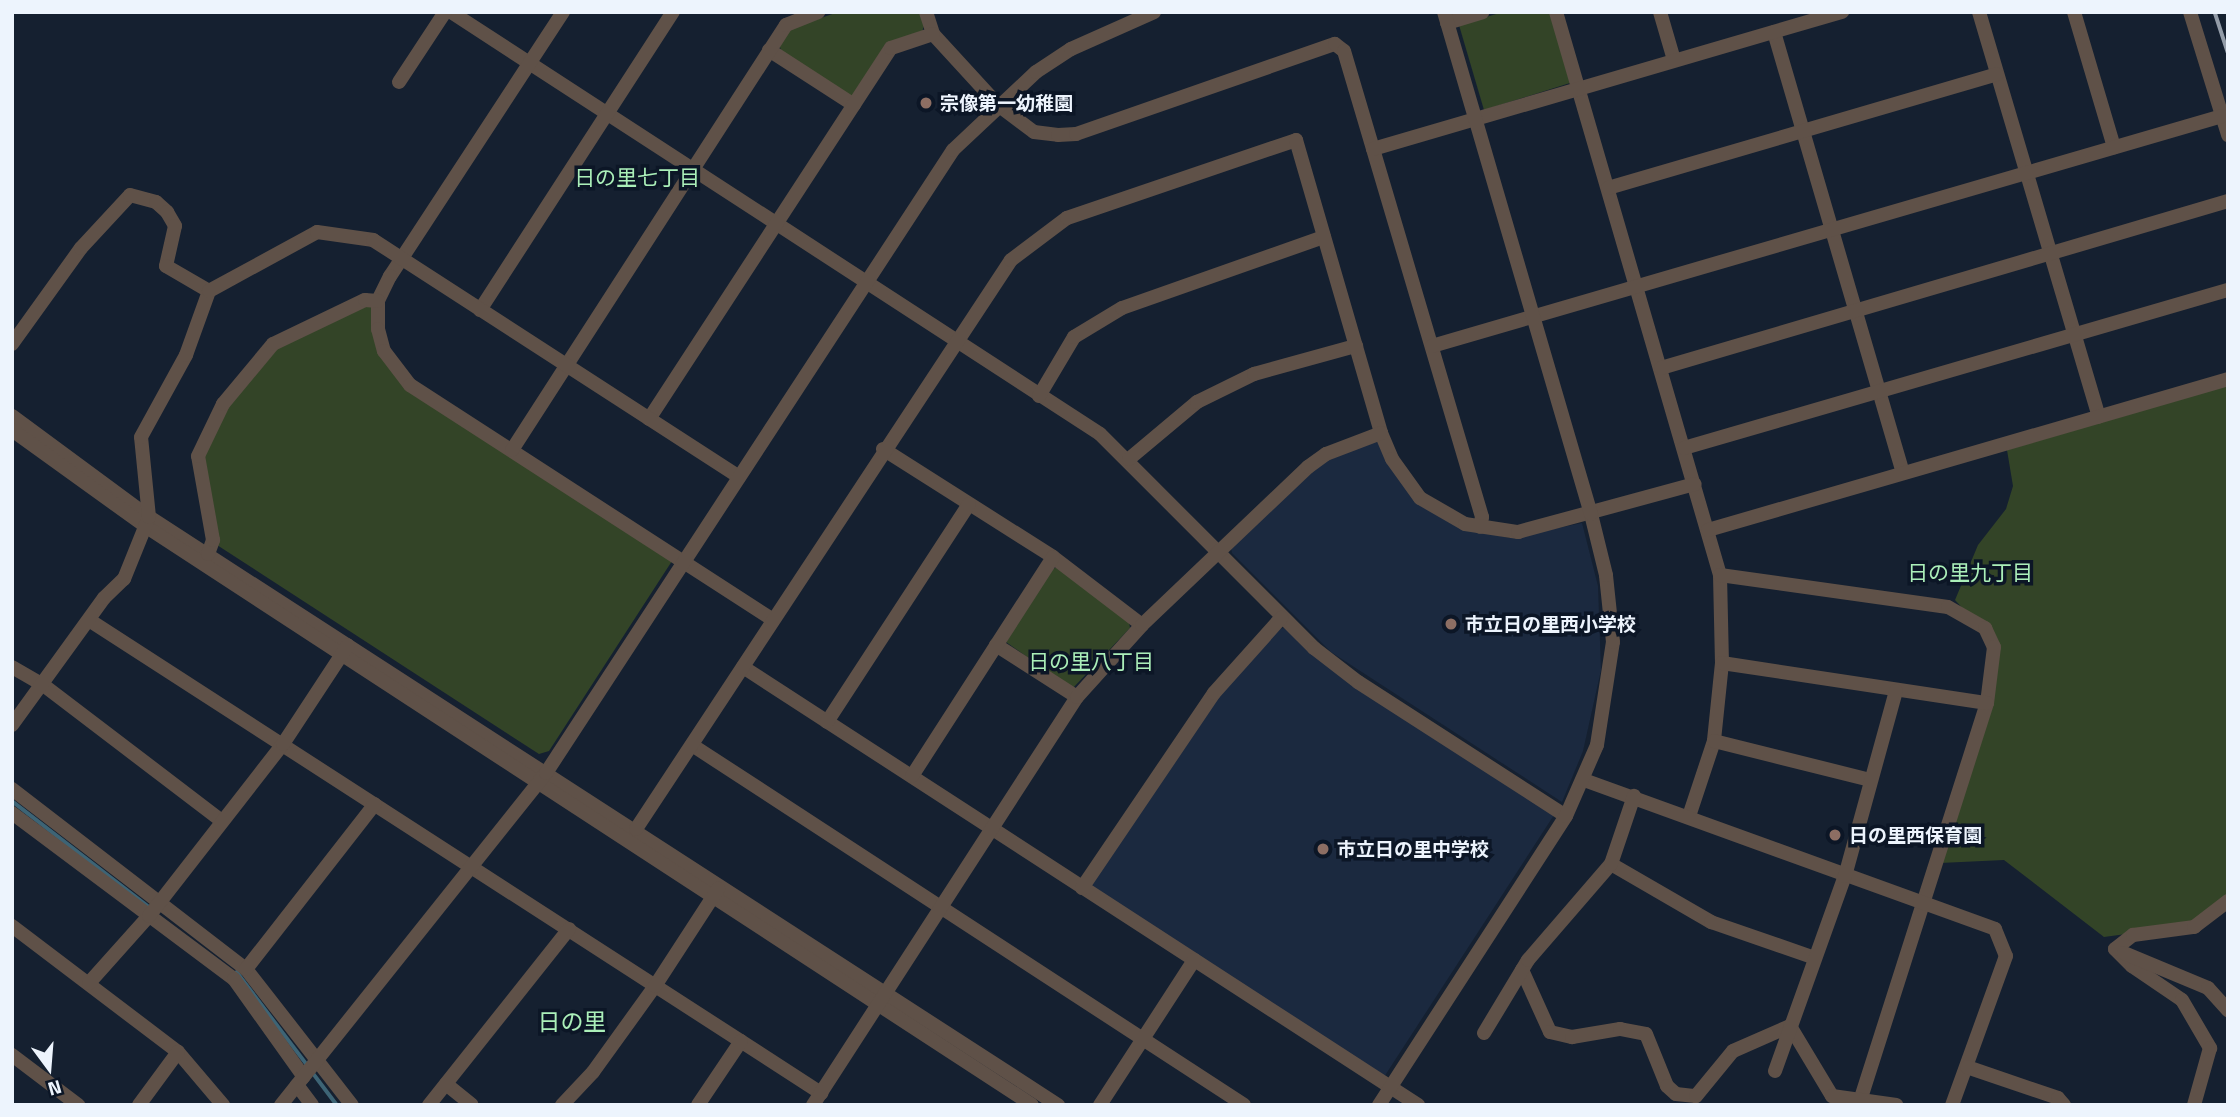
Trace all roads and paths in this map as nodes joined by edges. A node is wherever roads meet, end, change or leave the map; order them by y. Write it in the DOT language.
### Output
graph roads {
  1 [pos="444,12"];
  2 [pos="451,12"];
  3 [pos="563,12"];
  4 [pos="673,12"];
  5 [pos="819,12"];
  6 [pos="926,12"];
  7 [pos="1154,12"];
  8 [pos="1482,12"];
  9 [pos="1556,12"];
  10 [pos="1660,12"];
  11 [pos="1842,12"];
  12 [pos="1979,12"];
  13 [pos="2074,12"];
  14 [pos="2190,12"];
  15 [pos="1446,17"];
  16 [pos="1774,33"];
  17 [pos="933,34"];
  18 [pos="769,50"];
  19 [pos="1674,60"];
  20 [pos="531,63"];
  21 [pos="1997,74"];
  22 [pos="398,82"];
  23 [pos="1577,89"];
  24 [pos="854,105"];
  25 [pos="998,105"];
  26 [pos="608,114"];
  27 [pos="2222,116"];
  28 [pos="1475,119"];
  29 [pos="1802,130"];
  30 [pos="2228,135"];
  31 [pos="2114,147"];
  32 [pos="1373,149"];
  33 [pos="692,169"];
  34 [pos="2027,173"];
  35 [pos="1608,188"];
  36 [pos="2228,201"];
  37 [pos="778,223"];
  38 [pos="1832,230"];
  39 [pos="1325,237"];
  40 [pos="2050,253"];
  41 [pos="401,259"];
  42 [pos="865,282"];
  43 [pos="1637,286"];
  44 [pos="2228,290"];
  45 [pos="209,291"];
  46 [pos="378,300"];
  47 [pos="480,310"];
  48 [pos="1855,311"];
  49 [pos="1534,317"];
  50 [pos="2074,334"];
  51 [pos="955,341"];
  52 [pos="12,344"];
  53 [pos="1356,346"];
  54 [pos="1432,346"];
  55 [pos="565,366"];
  56 [pos="1661,368"];
  57 [pos="2228,379"];
  58 [pos="1879,392"];
  59 [pos="1040,396"];
  60 [pos="12,416"];
  61 [pos="2099,416"];
  62 [pos="649,419"];
  63 [pos="12,430"];
  64 [pos="1381,433"];
  65 [pos="1685,448"];
  66 [pos="883,449"];
  67 [pos="512,450"];
  68 [pos="1129,459"];
  69 [pos="1902,473"];
  70 [pos="739,477"];
  71 [pos="1695,484"];
  72 [pos="969,504"];
  73 [pos="1591,514"];
  74 [pos="147,522"];
  75 [pos="1480,527"];
  76 [pos="1708,530"];
  77 [pos="1219,552"];
  78 [pos="208,554"];
  79 [pos="1053,557"];
  80 [pos="684,561"];
  81 [pos="1720,575"];
  82 [pos="1281,618"];
  83 [pos="89,620"];
  84 [pos="773,620"];
  85 [pos="1142,625"];
  86 [pos="996,645"];
  87 [pos="346,649"];
  88 [pos="1722,663"];
  89 [pos="12,667"];
  90 [pos="743,667"];
  91 [pos="42,684"];
  92 [pos="1896,691"];
  93 [pos="1077,697"];
  94 [pos="1987,703"];
  95 [pos="827,722"];
  96 [pos="12,725"];
  97 [pos="1714,741"];
  98 [pos="284,744"];
  99 [pos="692,745"];
  100 [pos="912,776"];
  101 [pos="543,778"];
  102 [pos="1584,780"];
  103 [pos="1870,780"];
  104 [pos="12,789"];
  105 [pos="1634,796"];
  106 [pos="375,804"];
  107 [pos="12,813"];
  108 [pos="1566,816"];
  109 [pos="1689,816"];
  110 [pos="222,821"];
  111 [pos="991,829"];
  112 [pos="636,830"];
  113 [pos="1611,864"];
  114 [pos="472,867"];
  115 [pos="1845,876"];
  116 [pos="1082,888"];
  117 [pos="717,891"];
  118 [pos="160,901"];
  119 [pos="2228,901"];
  120 [pos="1922,902"];
  121 [pos="941,908"];
  122 [pos="149,916"];
  123 [pos="12,926"];
  124 [pos="569,929"];
  125 [pos="2115,949"];
  126 [pos="1815,958"];
  127 [pos="1194,960"];
  128 [pos="246,969"];
  129 [pos="1522,970"];
  130 [pos="89,983"];
  131 [pos="655,986"];
  132 [pos="883,999"];
  133 [pos="2228,1010"];
  134 [pos="1790,1026"];
  135 [pos="1484,1033"];
  136 [pos="1143,1039"];
  137 [pos="741,1041"];
  138 [pos="178,1052"];
  139 [pos="12,1055"];
  140 [pos="317,1061"];
  141 [pos="1967,1067"];
  142 [pos="1775,1071"];
  143 [pos="301,1081"];
  144 [pos="446,1084"];
  145 [pos="1391,1087"];
  146 [pos="1861,1098"];
  147 [pos="817,1099"];
  148 [pos="78,1105"];
  149 [pos="139,1105"];
  150 [pos="223,1105"];
  151 [pos="281,1105"];
  152 [pos="312,1105"];
  153 [pos="352,1105"];
  154 [pos="429,1105"];
  155 [pos="472,1105"];
  156 [pos="562,1105"];
  157 [pos="698,1105"];
  158 [pos="1032,1105"];
  159 [pos="1058,1105"];
  160 [pos="1100,1105"];
  161 [pos="1244,1105"];
  162 [pos="1379,1105"];
  163 [pos="1418,1105"];
  164 [pos="1896,1105"];
  165 [pos="1952,1105"];
  166 [pos="2064,1105"];
  167 [pos="2194,1105"];
  1 -- 22 [label="street"];
  2 -- 20 [label="street"];
  3 -- 20 [label="street"];
  4 -- 26 [label="street"];
  5 -- 18 [label="street"];
  6 -- 17 [label="street"];
  7 -- 25 [label="street"];
  8 -- 15 [label="street"];
  9 -- 23 [label="street"];
  10 -- 19 [label="street"];
  11 -- 16 [label="street"];
  12 -- 21 [label="street"];
  13 -- 31 [label="street"];
  14 -- 27 [label="street"];
  15 -- 28 [label="street"];
  16 -- 19 [label="street"];
  16 -- 29 [label="street"];
  17 -- 24 [label="street"];
  17 -- 25 [label="street"];
  18 -- 24 [label="street"];
  18 -- 33 [label="street"];
  19 -- 23 [label="street"];
  20 -- 26 [label="street"];
  20 -- 41 [label="street"];
  21 -- 29 [label="street"];
  21 -- 34 [label="street"];
  23 -- 28 [label="street"];
  23 -- 35 [label="street"];
  24 -- 37 [label="street"];
  25 -- 32 [label="street"];
  25 -- 42 [label="street"];
  26 -- 33 [label="street"];
  26 -- 47 [label="street"];
  27 -- 30 [label="street"];
  27 -- 31 [label="street"];
  28 -- 32 [label="street"];
  28 -- 49 [label="street"];
  29 -- 35 [label="street"];
  29 -- 38 [label="street"];
  31 -- 34 [label="street"];
  32 -- 54 [label="street"];
  33 -- 37 [label="street"];
  33 -- 55 [label="street"];
  34 -- 38 [label="street"];
  34 -- 40 [label="street"];
  35 -- 43 [label="street"];
  36 -- 40 [label="street"];
  37 -- 42 [label="street"];
  37 -- 62 [label="street"];
  38 -- 43 [label="street"];
  38 -- 48 [label="street"];
  39 -- 51 [label="street"];
  39 -- 53 [label="street"];
  39 -- 59 [label="street"];
  40 -- 48 [label="street"];
  40 -- 50 [label="street"];
  41 -- 45 [label="street"];
  41 -- 46 [label="street"];
  41 -- 47 [label="street"];
  42 -- 51 [label="street"];
  42 -- 70 [label="street"];
  43 -- 49 [label="street"];
  43 -- 56 [label="street"];
  44 -- 50 [label="street"];
  45 -- 52 [label="street"];
  45 -- 74 [label="street"];
  46 -- 67 [label="street"];
  46 -- 78 [label="street"];
  47 -- 55 [label="street"];
  48 -- 56 [label="street"];
  48 -- 58 [label="street"];
  49 -- 54 [label="street"];
  49 -- 73 [label="street"];
  50 -- 58 [label="street"];
  50 -- 61 [label="street"];
  51 -- 59 [label="street"];
  51 -- 66 [label="street"];
  53 -- 64 [label="street"];
  53 -- 68 [label="street"];
  54 -- 75 [label="street"];
  55 -- 62 [label="street"];
  55 -- 67 [label="street"];
  56 -- 65 [label="street"];
  57 -- 61 [label="street"];
  58 -- 65 [label="street"];
  58 -- 69 [label="street"];
  59 -- 68 [label="street"];
  60 -- 74 [label="street"];
  61 -- 69 [label="street"];
  62 -- 70 [label="street"];
  63 -- 74 [label="street"];
  64 -- 75 [label="street"];
  64 -- 77 [label="street"];
  65 -- 71 [label="street"];
  66 -- 72 [label="street"];
  66 -- 84 [label="street"];
  67 -- 80 [label="street"];
  68 -- 77 [label="street"];
  69 -- 76 [label="street"];
  70 -- 80 [label="street"];
  71 -- 73 [label="street"];
  71 -- 76 [label="street"];
  72 -- 79 [label="street"];
  72 -- 95 [label="street"];
  73 -- 75 [label="street"];
  73 -- 102 [label="street"];
  74 -- 78 [label="street"];
  74 -- 83 [label="street"];
  74 -- 87 [label="street"];
  76 -- 81 [label="street"];
  77 -- 82 [label="street"];
  77 -- 85 [label="street"];
  78 -- 87 [label="street"];
  79 -- 85 [label="street"];
  79 -- 86 [label="street"];
  80 -- 84 [label="street"];
  80 -- 101 [label="street"];
  81 -- 88 [label="street"];
  81 -- 94 [label="street"];
  82 -- 108 [label="street"];
  82 -- 116 [label="street"];
  83 -- 91 [label="street"];
  83 -- 98 [label="street"];
  84 -- 90 [label="street"];
  85 -- 93 [label="street"];
  86 -- 93 [label="street"];
  86 -- 100 [label="street"];
  87 -- 98 [label="street"];
  87 -- 101 [label="street"];
  88 -- 92 [label="street"];
  88 -- 97 [label="street"];
  89 -- 91 [label="street"];
  90 -- 95 [label="street"];
  90 -- 99 [label="street"];
  91 -- 96 [label="street"];
  91 -- 110 [label="street"];
  92 -- 94 [label="street"];
  92 -- 103 [label="street"];
  93 -- 111 [label="street"];
  94 -- 120 [label="street"];
  95 -- 100 [label="street"];
  97 -- 103 [label="street"];
  97 -- 109 [label="street"];
  98 -- 106 [label="street"];
  98 -- 110 [label="street"];
  99 -- 112 [label="street"];
  99 -- 121 [label="street"];
  100 -- 111 [label="street"];
  101 -- 112 [label="street"];
  101 -- 114 [label="street"];
  101 -- 117 [label="street"];
  102 -- 105 [label="street"];
  102 -- 108 [label="street"];
  103 -- 115 [label="street"];
  104 -- 118 [label="street"];
  105 -- 109 [label="street"];
  105 -- 113 [label="street"];
  106 -- 114 [label="street"];
  106 -- 128 [label="street"];
  107 -- 122 [label="street"];
  108 -- 145 [label="street"];
  109 -- 115 [label="street"];
  110 -- 118 [label="street"];
  111 -- 116 [label="street"];
  111 -- 121 [label="street"];
  112 -- 117 [label="street"];
  113 -- 126 [label="street"];
  113 -- 129 [label="street"];
  114 -- 124 [label="street"];
  114 -- 140 [label="street"];
  115 -- 120 [label="street"];
  115 -- 126 [label="street"];
  116 -- 127 [label="street"];
  117 -- 131 [label="street"];
  117 -- 132 [label="street"];
  118 -- 122 [label="street"];
  118 -- 128 [label="street"];
  119 -- 125 [label="street"];
  120 -- 141 [label="street"];
  120 -- 146 [label="street"];
  121 -- 132 [label="street"];
  121 -- 136 [label="street"];
  122 -- 130 [label="street"];
  122 -- 143 [label="street"];
  123 -- 130 [label="street"];
  124 -- 131 [label="street"];
  124 -- 144 [label="street"];
  125 -- 133 [label="street"];
  125 -- 167 [label="street"];
  126 -- 134 [label="street"];
  127 -- 136 [label="street"];
  127 -- 145 [label="street"];
  128 -- 140 [label="street"];
  129 -- 134 [label="street"];
  129 -- 135 [label="street"];
  130 -- 138 [label="street"];
  131 -- 137 [label="street"];
  131 -- 156 [label="street"];
  132 -- 147 [label="street"];
  132 -- 158 [label="street"];
  132 -- 159 [label="street"];
  134 -- 142 [label="street"];
  134 -- 146 [label="street"];
  136 -- 160 [label="street"];
  136 -- 161 [label="street"];
  137 -- 147 [label="street"];
  137 -- 157 [label="street"];
  138 -- 149 [label="street"];
  138 -- 150 [label="street"];
  139 -- 148 [label="street"];
  140 -- 143 [label="street"];
  140 -- 153 [label="street"];
  141 -- 165 [label="street"];
  141 -- 166 [label="street"];
  143 -- 151 [label="street"];
  143 -- 152 [label="street"];
  144 -- 154 [label="street"];
  144 -- 155 [label="street"];
  145 -- 162 [label="street"];
  145 -- 163 [label="street"];
  146 -- 164 [label="street"];
}
